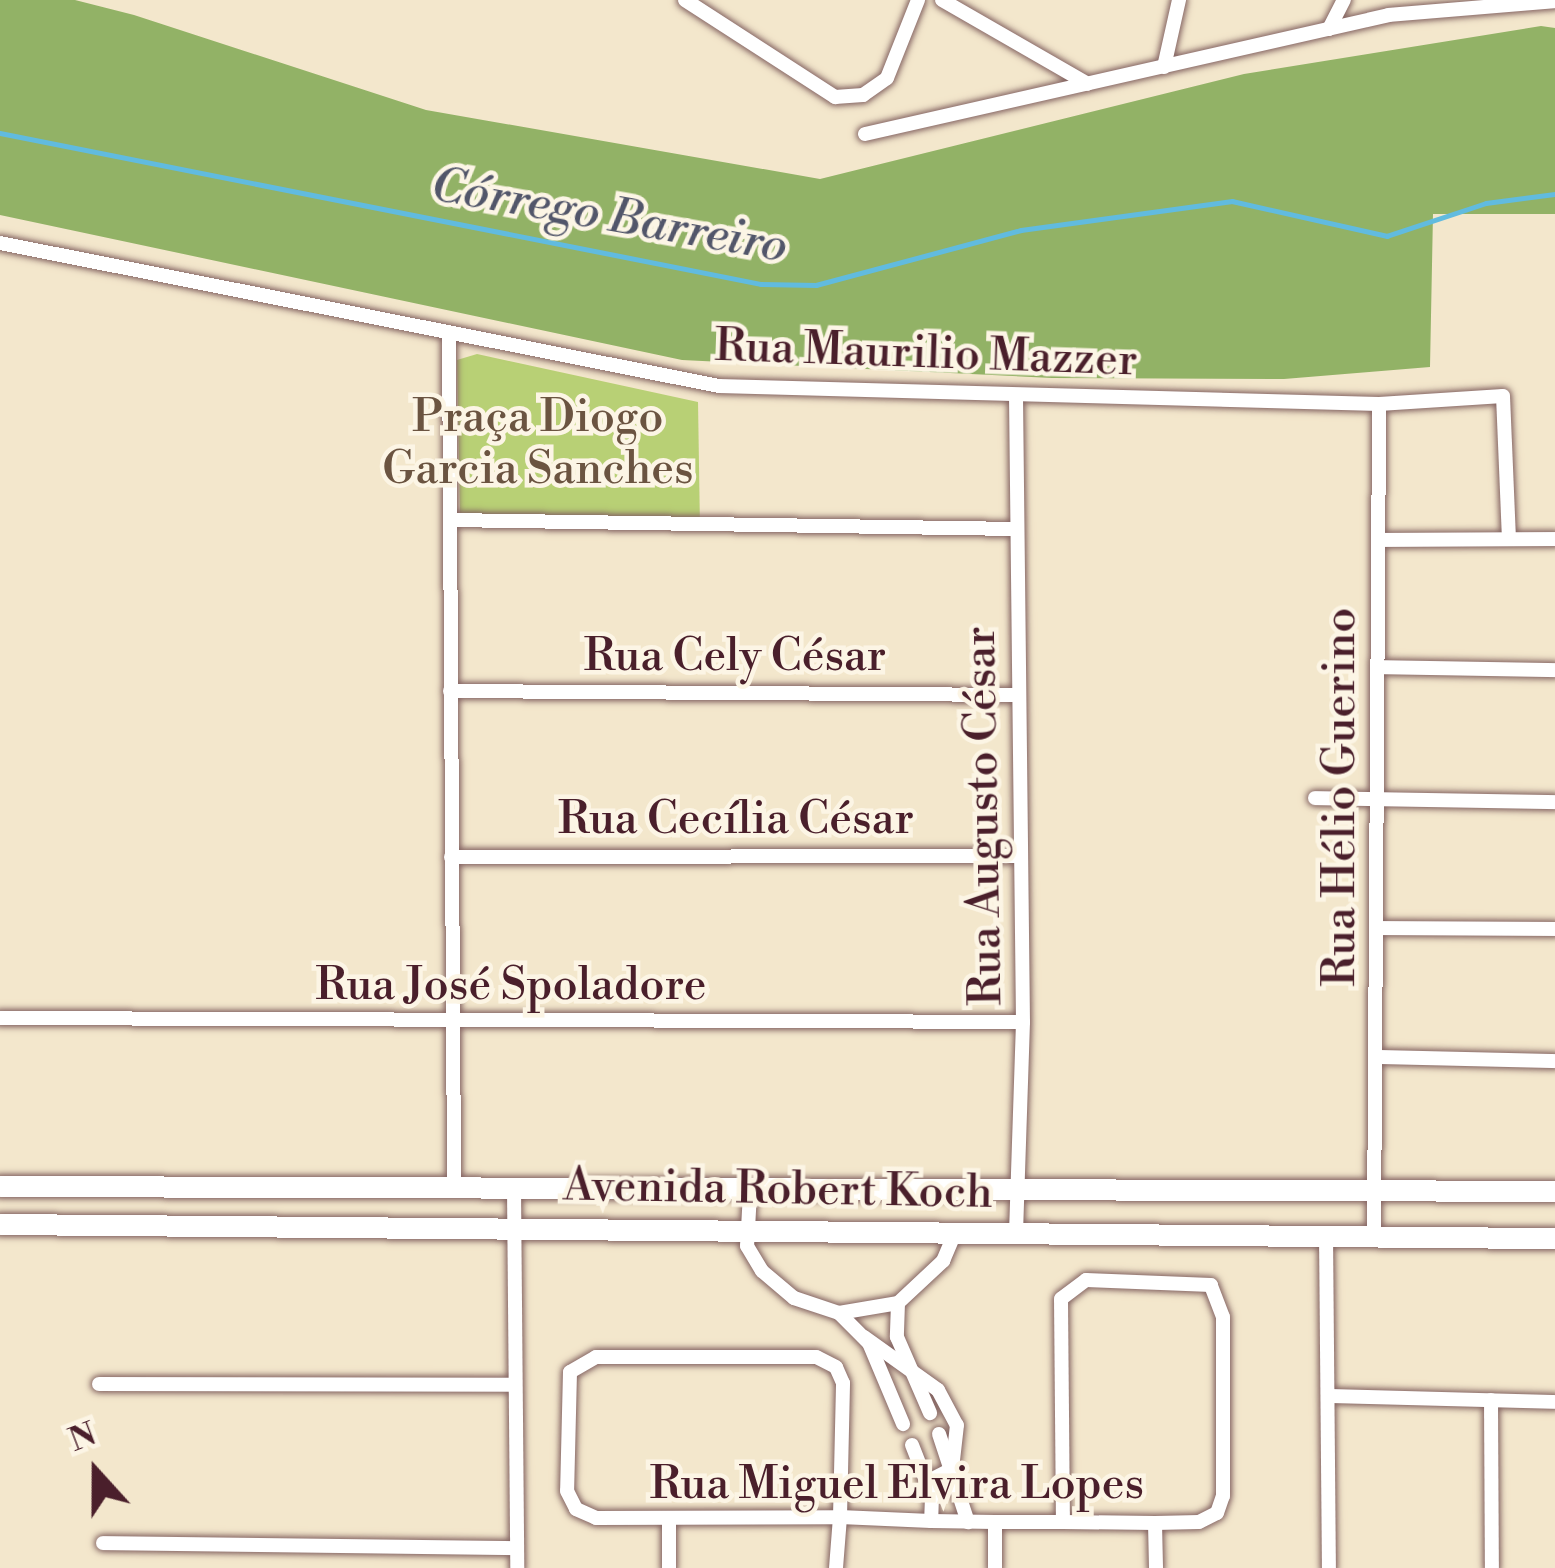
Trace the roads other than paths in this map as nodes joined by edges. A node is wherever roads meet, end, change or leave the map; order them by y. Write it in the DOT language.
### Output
graph roads {
  1 [pos="685,0"];
  2 [pos="918,0"];
  3 [pos="942,0"];
  4 [pos="1179,0"];
  5 [pos="1344,0"];
  6 [pos="1555,1"];
  7 [pos="1329,29"];
  8 [pos="1164,67"];
  9 [pos="1088,84"];
  10 [pos="865,134"];
  11 [pos="0,243"];
  12 [pos="448,335"];
  13 [pos="1016,396"];
  14 [pos="1379,404"];
  15 [pos="450,520"];
  16 [pos="1016,529"];
  17 [pos="1555,538"];
  18 [pos="1509,539"];
  19 [pos="1378,540"];
  20 [pos="1378,667"];
  21 [pos="1555,670"];
  22 [pos="451,692"];
  23 [pos="1019,695"];
  24 [pos="1315,798"];
  25 [pos="1377,801"];
  26 [pos="1555,802"];
  27 [pos="1021,856"];
  28 [pos="451,857"];
  29 [pos="1376,928"];
  30 [pos="1555,929"];
  31 [pos="0,1018"];
  32 [pos="1023,1022"];
  33 [pos="452,1023"];
  34 [pos="1376,1057"];
  35 [pos="1555,1061"];
  36 [pos="0,1186"];
  37 [pos="454,1187"];
  38 [pos="514,1189"];
  39 [pos="1020,1189"];
  40 [pos="1374,1190"];
  41 [pos="1555,1191"];
  42 [pos="750,1193"];
  43 [pos="513,1222"];
  44 [pos="0,1224"];
  45 [pos="746,1231"];
  46 [pos="1326,1233"];
  47 [pos="954,1234"];
  48 [pos="1016,1234"];
  49 [pos="1374,1234"];
  50 [pos="1555,1238"];
  51 [pos="898,1303"];
  52 [pos="838,1313"];
  53 [pos="865,1337"];
  54 [pos="909,1364"];
  55 [pos="99,1384"];
  56 [pos="514,1385"];
  57 [pos="1328,1396"];
  58 [pos="1491,1400"];
  59 [pos="1555,1402"];
  60 [pos="930,1413"];
  61 [pos="902,1424"];
  62 [pos="939,1434"];
  63 [pos="912,1445"];
  64 [pos="952,1468"];
  65 [pos="927,1482"];
  66 [pos="840,1517"];
  67 [pos="669,1520"];
  68 [pos="931,1521"];
  69 [pos="968,1522"];
  70 [pos="994,1522"];
  71 [pos="1063,1522"];
  72 [pos="1155,1522"];
  73 [pos="103,1543"];
  74 [pos="518,1548"];
  75 [pos="518,1568"];
  76 [pos="669,1568"];
  77 [pos="836,1568"];
  78 [pos="995,1568"];
  79 [pos="1156,1568"];
  80 [pos="1329,1568"];
  81 [pos="1492,1568"];
  1 -- 2 [label="street"];
  3 -- 9 [label="street"];
  4 -- 8 [label="street"];
  5 -- 7 [label="street"];
  6 -- 7 [label="street"];
  7 -- 8 [label="street"];
  8 -- 9 [label="street"];
  9 -- 10 [label="street"];
  11 -- 12 [label="street, Rua Maurilio Mazzer"];
  12 -- 13 [label="street, Rua Maurilio Mazzer"];
  12 -- 15 [label="street"];
  13 -- 14 [label="street, Rua Maurilio Mazzer"];
  13 -- 16 [label="street, Rua Augusto César"];
  14 -- 18 [label="street, Rua Maurilio Mazzer"];
  14 -- 19 [label="street, Rua Hélio Guerino"];
  15 -- 16 [label="street"];
  15 -- 22 [label="street"];
  16 -- 23 [label="street, Rua Augusto César"];
  17 -- 18 [label="street"];
  18 -- 19 [label="street"];
  19 -- 20 [label="street, Rua Hélio Guerino"];
  20 -- 21 [label="street"];
  20 -- 25 [label="street, Rua Hélio Guerino"];
  22 -- 23 [label="street, Rua Cely César"];
  22 -- 28 [label="street"];
  23 -- 27 [label="street, Rua Augusto César"];
  24 -- 25 [label="street"];
  25 -- 26 [label="street"];
  25 -- 29 [label="street, Rua Hélio Guerino"];
  27 -- 28 [label="street, Rua Cecília César"];
  27 -- 32 [label="street, Rua Augusto César"];
  28 -- 33 [label="street"];
  29 -- 30 [label="street"];
  29 -- 34 [label="street, Rua Hélio Guerino"];
  31 -- 33 [label="street, Rua José Spoladore"];
  32 -- 33 [label="street, Rua José Spoladore"];
  32 -- 39 [label="street, Rua Augusto César"];
  33 -- 37 [label="street"];
  34 -- 35 [label="street"];
  34 -- 40 [label="street, Rua Hélio Guerino"];
  36 -- 37 [label="main road, Avenida Robert Koch"];
  37 -- 38 [label="main road, Avenida Robert Koch"];
  38 -- 42 [label="main road, Avenida Robert Koch"];
  38 -- 43 [label="street"];
  39 -- 40 [label="main road, Avenida Robert Koch"];
  39 -- 42 [label="main road, Avenida Robert Koch"];
  39 -- 48 [label="street, Rua Augusto César"];
  40 -- 41 [label="main road, Avenida Robert Koch"];
  40 -- 49 [label="street, Rua Hélio Guerino"];
  42 -- 45 [label="street"];
  43 -- 44 [label="main road, Avenida Robert Koch"];
  43 -- 45 [label="main road, Avenida Robert Koch"];
  43 -- 56 [label="street"];
  45 -- 47 [label="main road, Avenida Robert Koch"];
  45 -- 52 [label="street"];
  46 -- 48 [label="main road, Avenida Robert Koch"];
  46 -- 49 [label="main road, Avenida Robert Koch"];
  46 -- 57 [label="street"];
  47 -- 48 [label="main road, Avenida Robert Koch"];
  47 -- 51 [label="street"];
  49 -- 50 [label="main road, Avenida Robert Koch"];
  51 -- 52 [label="street"];
  51 -- 54 [label="street"];
  52 -- 53 [label="street"];
  53 -- 54 [label="street"];
  53 -- 61 [label="street"];
  54 -- 60 [label="street"];
  54 -- 64 [label="street"];
  55 -- 56 [label="street"];
  56 -- 74 [label="street"];
  57 -- 58 [label="street"];
  57 -- 80 [label="street"];
  58 -- 59 [label="street"];
  58 -- 81 [label="street"];
  62 -- 64 [label="street"];
  63 -- 65 [label="street"];
  64 -- 65 [label="street"];
  64 -- 69 [label="street"];
  65 -- 68 [label="street"];
  66 -- 67 [label="street, Rua Miguel Elvira Lopes"];
  66 -- 67 [label="street, Rua Miguel Elvira Lopes"];
  66 -- 68 [label="street, Rua Miguel Elvira Lopes"];
  66 -- 77 [label="street"];
  67 -- 76 [label="street"];
  68 -- 69 [label="street, Rua Miguel Elvira Lopes"];
  69 -- 70 [label="street, Rua Miguel Elvira Lopes"];
  70 -- 71 [label="street, Rua Miguel Elvira Lopes"];
  70 -- 78 [label="street"];
  71 -- 72 [label="street, Rua Miguel Elvira Lopes"];
  71 -- 72 [label="street, Rua Miguel Elvira Lopes"];
  72 -- 79 [label="street"];
  73 -- 74 [label="street"];
  74 -- 75 [label="street"];
}
